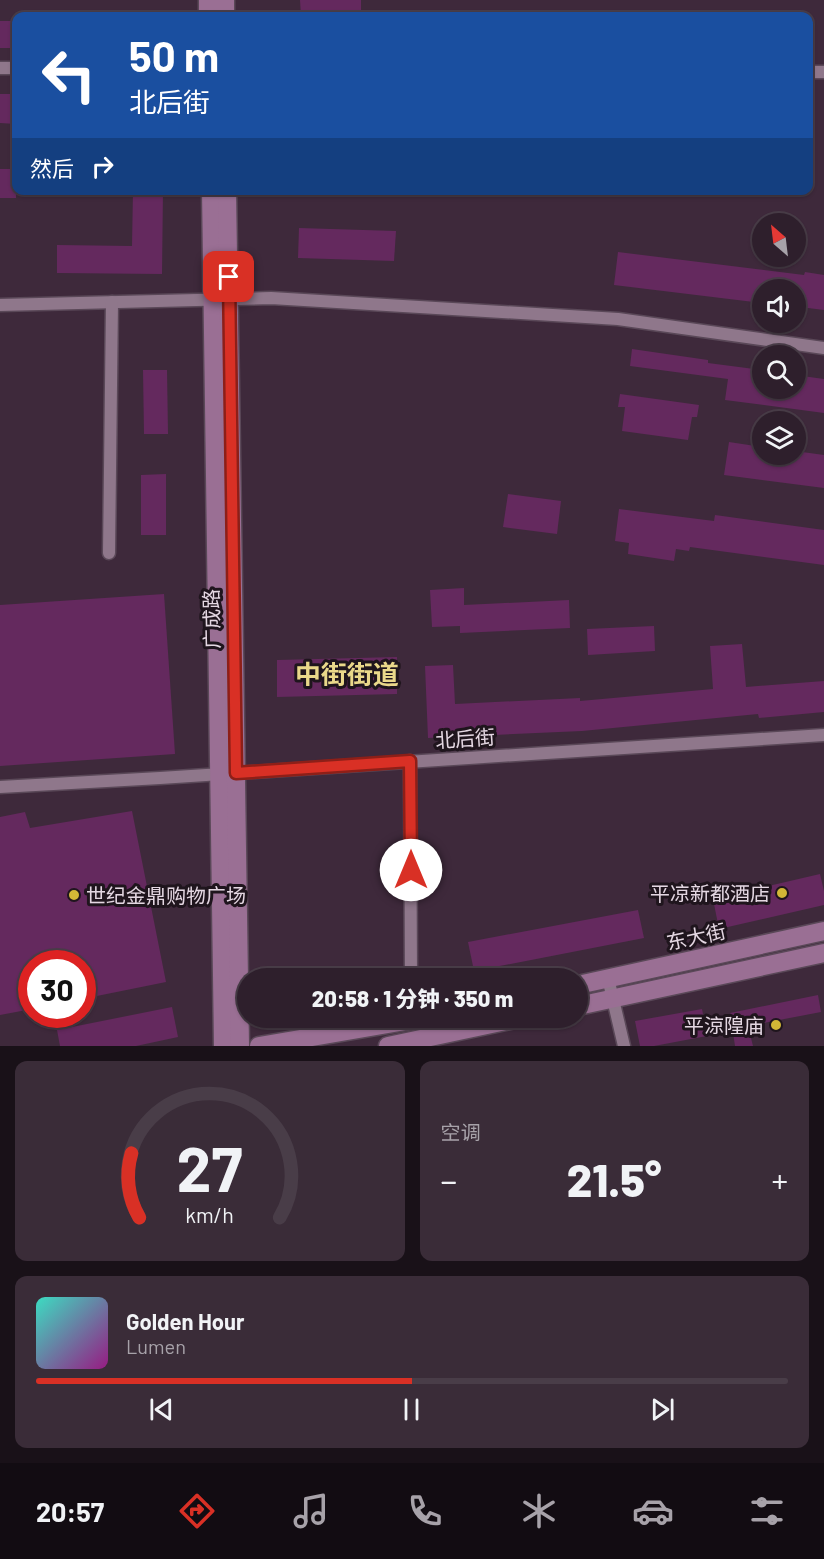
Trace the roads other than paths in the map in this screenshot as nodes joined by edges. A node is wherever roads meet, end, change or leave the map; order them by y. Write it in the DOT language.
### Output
graph roads {
  1 [pos="211,195"];
  2 [pos="227,195"];
  3 [pos="221,299"];
  4 [pos="112,302"];
  5 [pos="0,305"];
  6 [pos="824,348"];
  7 [pos="109,553"];
  8 [pos="824,735"];
  9 [pos="410,761"];
  10 [pos="227,774"];
  11 [pos="0,786"];
  12 [pos="824,931"];
  13 [pos="824,953"];
  14 [pos="411,968"];
  15 [pos="608,978"];
  16 [pos="588,983"];
  17 [pos="612,998"];
  18 [pos="588,1004"];
  19 [pos="361,1028"];
  20 [pos="416,1028"];
  21 [pos="477,1028"];
  22 [pos="414,1043"];
  23 [pos="223,1046"];
  24 [pos="240,1046"];
  25 [pos="259,1046"];
  26 [pos="388,1046"];
  27 [pos="624,1046"];
  1 -- 3 [label="main road, 广成路"];
  2 -- 3 [label="main road, 广成路"];
  3 -- 4 [label="street"];
  3 -- 6 [label="street"];
  3 -- 10 [label="main road, 广成路"];
  4 -- 5 [label="street"];
  4 -- 7 [label="street"];
  8 -- 9 [label="street, 北后街"];
  9 -- 10 [label="street, 北后街"];
  9 -- 14 [label="street"];
  10 -- 11 [label="street, 北后街"];
  10 -- 23 [label="main road, 广成路"];
  10 -- 24 [label="main road, 广成路"];
  12 -- 15 [label="main road, 东大街"];
  13 -- 17 [label="main road"];
  15 -- 16 [label="main road, 东大街"];
  15 -- 17 [label="street"];
  17 -- 18 [label="main road"];
  17 -- 27 [label="street"];
  19 -- 25 [label="main road"];
  20 -- 22 [label="street"];
  21 -- 22 [label="main road"];
  22 -- 26 [label="main road"];
}
